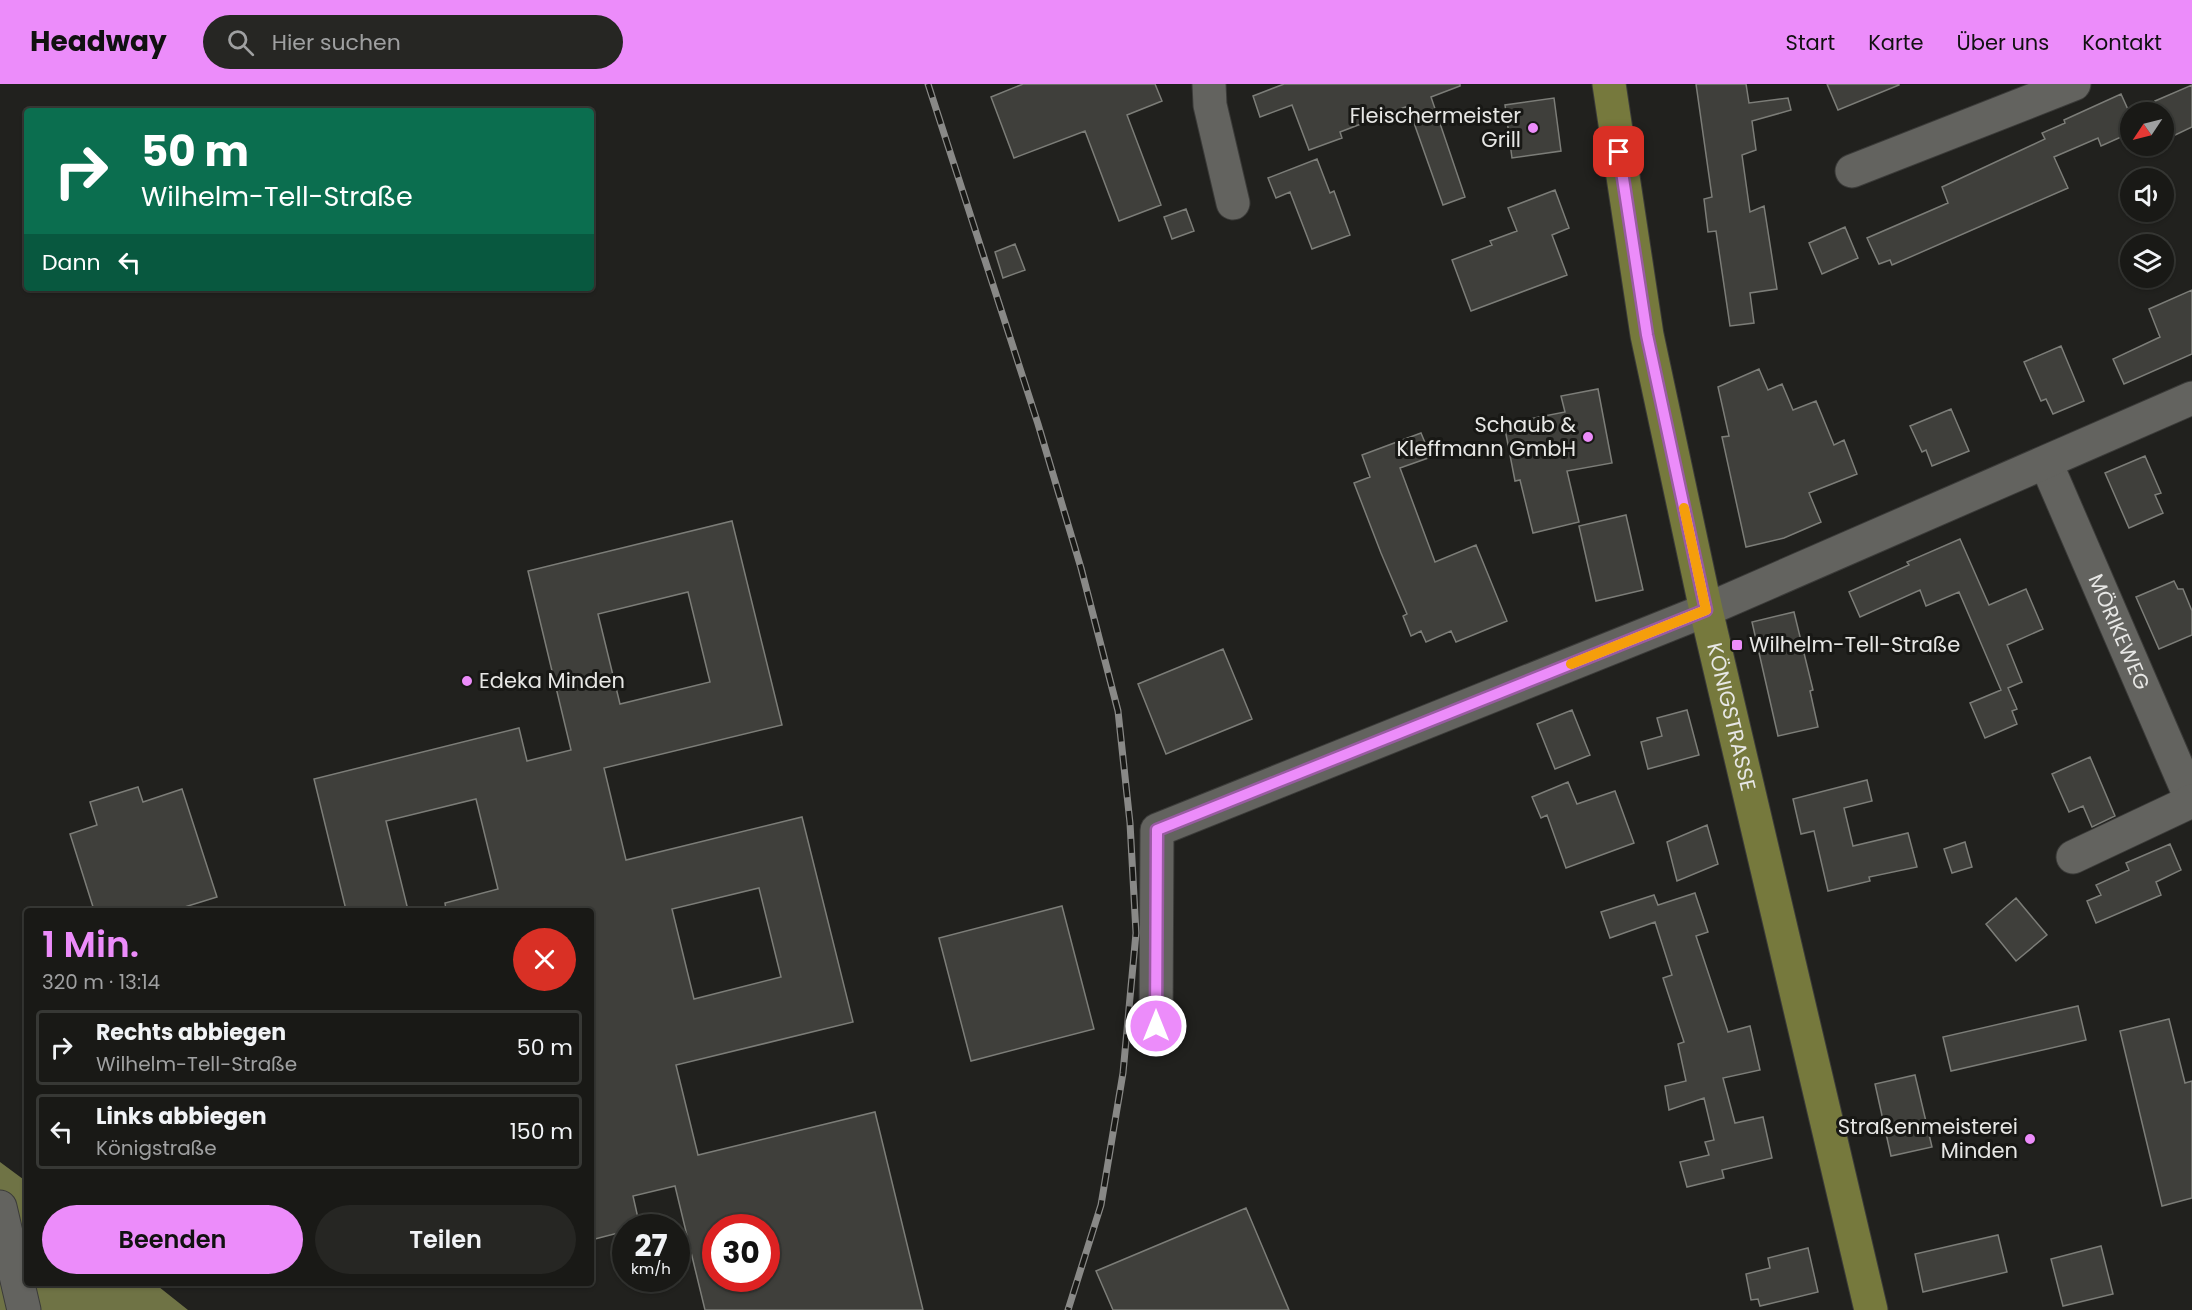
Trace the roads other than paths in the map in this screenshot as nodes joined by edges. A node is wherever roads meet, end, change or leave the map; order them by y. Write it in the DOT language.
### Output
graph roads {
  1 [pos="1209,84"];
  2 [pos="1609,84"];
  3 [pos="2074,84"];
  4 [pos="1852,171"];
  5 [pos="1233,203"];
  6 [pos="2192,398"];
  7 [pos="2046,463"];
  8 [pos="1706,610"];
  9 [pos="2192,801"];
  10 [pos="2073,857"];
  11 [pos="1156,1026"];
  12 [pos="0,1207"];
  13 [pos="24,1310"];
  14 [pos="1871,1310"];
  1 -- 5 [label="street"];
  2 -- 8 [label="main road, KÖNIGSTRASSE"];
  3 -- 4 [label="street"];
  6 -- 7 [label="street"];
  7 -- 8 [label="street"];
  7 -- 9 [label="street, MÖRIKEWEG"];
  8 -- 11 [label="street"];
  8 -- 14 [label="main road, KÖNIGSTRASSE"];
  9 -- 10 [label="street, MÖRIKEWEG"];
  12 -- 13 [label="street"];
}
